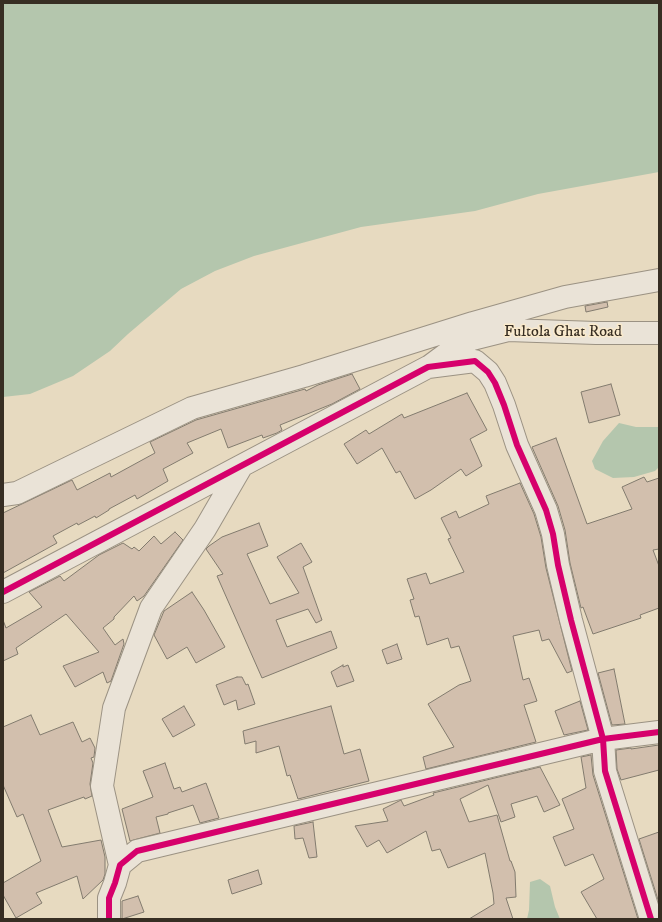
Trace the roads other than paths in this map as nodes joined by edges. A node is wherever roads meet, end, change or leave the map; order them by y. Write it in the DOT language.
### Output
graph roads {
  1 [pos="659,280"];
  2 [pos="659,333"];
  3 [pos="428,367"];
  4 [pos="241,467"];
  5 [pos="3,495"];
  6 [pos="3,592"];
  7 [pos="659,732"];
  8 [pos="603,739"];
  9 [pos="120,865"];
  10 [pos="109,919"];
  11 [pos="651,919"];
  1 -- 5 [label="street"];
  2 -- 3 [label="street, Fultola Ghat Road"];
  3 -- 4 [label="street"];
  3 -- 8 [label="street"];
  4 -- 6 [label="street"];
  4 -- 9 [label="street"];
  7 -- 8 [label="street"];
  8 -- 9 [label="street"];
  8 -- 11 [label="street"];
  9 -- 10 [label="street"];
}
